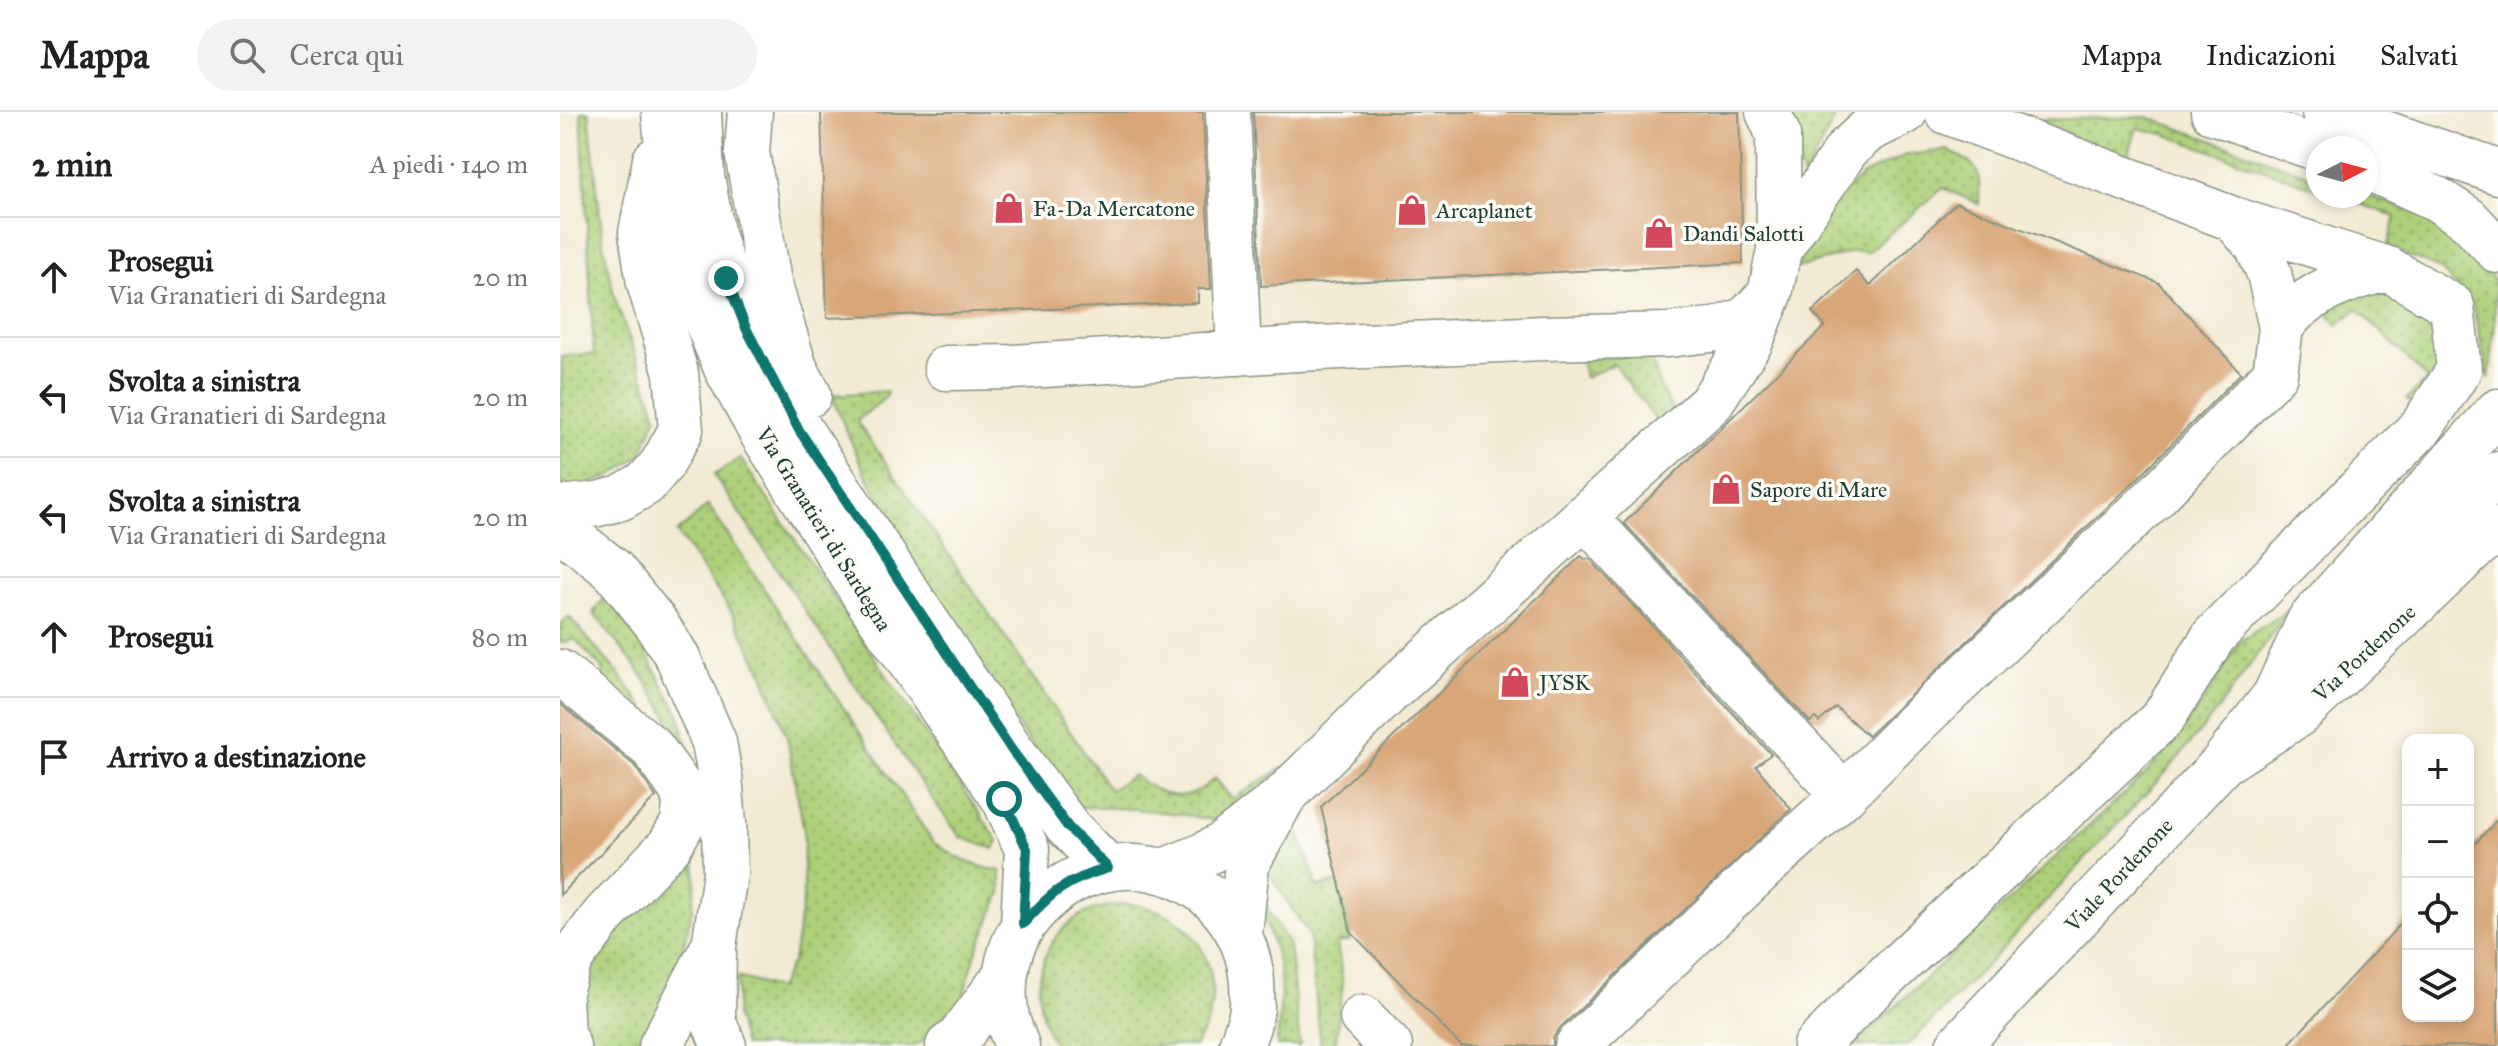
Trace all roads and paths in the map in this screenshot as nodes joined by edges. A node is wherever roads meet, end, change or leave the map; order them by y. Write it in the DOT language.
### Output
graph roads {
  1 [pos="750,112"];
  2 [pos="1228,112"];
  3 [pos="1768,112"];
  4 [pos="1905,112"];
  5 [pos="1947,112"];
  6 [pos="2213,112"];
  7 [pos="2324,112"];
  8 [pos="676,113"];
  9 [pos="2306,145"];
  10 [pos="2378,172"];
  11 [pos="2498,172"];
  12 [pos="2233,219"];
  13 [pos="1779,250"];
  14 [pos="2498,251"];
  15 [pos="2388,269"];
  16 [pos="1770,294"];
  17 [pos="2281,328"];
  18 [pos="1239,353"];
  19 [pos="946,368"];
  20 [pos="2498,411"];
  21 [pos="2498,474"];
  22 [pos="560,508"];
  23 [pos="1584,516"];
  24 [pos="560,528"];
  25 [pos="866,529"];
  26 [pos="2498,530"];
  27 [pos="560,672"];
  28 [pos="2272,699"];
  29 [pos="2221,765"];
  30 [pos="1844,795"];
  31 [pos="1284,796"];
  32 [pos="1108,868"];
  33 [pos="1164,871"];
  34 [pos="1023,924"];
  35 [pos="1240,935"];
  36 [pos="714,946"];
  37 [pos="1005,976"];
  38 [pos="560,991"];
  39 [pos="560,998"];
  40 [pos="1251,1033"];
  41 [pos="568,1046"];
  42 [pos="661,1046"];
  43 [pos="724,1046"];
  44 [pos="948,1046"];
  45 [pos="1017,1046"];
  46 [pos="1577,1046"];
  47 [pos="1815,1046"];
  48 [pos="1958,1046"];
  1 -- 25 [label="street"];
  2 -- 18 [label="street"];
  3 -- 13 [label="street"];
  4 -- 13 [label="street"];
  5 -- 12 [label="street"];
  6 -- 9 [label="street"];
  7 -- 11 [label="street"];
  8 -- 22 [label="street"];
  8 -- 25 [label="street"];
  8 -- 34 [label="street, Via Granatieri di Sardegna"];
  10 -- 14 [label="street"];
  12 -- 15 [label="street"];
  12 -- 17 [label="street"];
  13 -- 16 [label="street"];
  15 -- 17 [label="street"];
  15 -- 47 [label="street"];
  16 -- 18 [label="street"];
  16 -- 23 [label="street"];
  17 -- 30 [label="street"];
  18 -- 19 [label="street"];
  20 -- 28 [label="street, Viale Pordenone"];
  21 -- 28 [label="street, Viale Pordenone"];
  23 -- 30 [label="street"];
  23 -- 31 [label="street"];
  24 -- 36 [label="street"];
  25 -- 32 [label="street"];
  26 -- 29 [label="street, Via Pordenone"];
  27 -- 38 [label="street"];
  28 -- 29 [label="street, Viale Pordenone"];
  29 -- 48 [label="street, Viale Pordenone"];
  30 -- 46 [label="street"];
  31 -- 33 [label="street"];
  31 -- 35 [label="street"];
  32 -- 33 [label="street, Via Granatieri di Sardegna"];
  32 -- 34 [label="street, Via Granatieri di Sardegna"];
  33 -- 35 [label="street, Via Granatieri di Sardegna"];
  34 -- 37 [label="street, Via Granatieri di Sardegna"];
  35 -- 40 [label="street, Via Granatieri di Sardegna"];
  36 -- 42 [label="street"];
  36 -- 43 [label="street"];
  37 -- 44 [label="street"];
  37 -- 45 [label="street, Via Granatieri di Sardegna"];
  39 -- 41 [label="street"];
}
